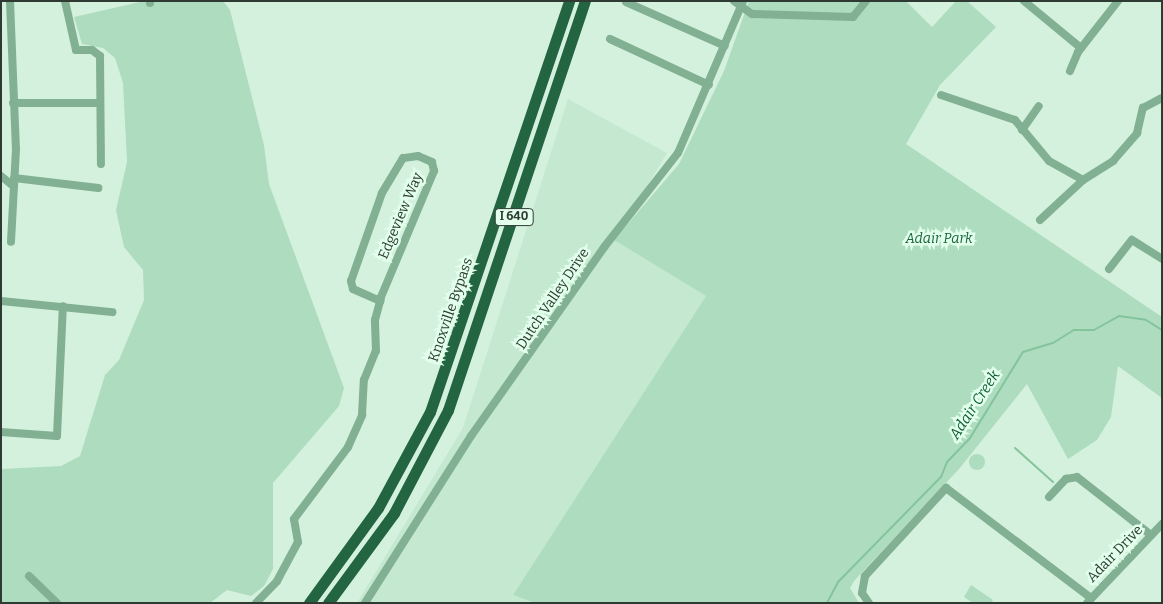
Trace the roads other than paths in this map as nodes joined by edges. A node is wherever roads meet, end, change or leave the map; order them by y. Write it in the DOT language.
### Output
graph roads {
  1 [pos="10,1"];
  2 [pos="65,1"];
  3 [pos="569,1"];
  4 [pos="585,1"];
  5 [pos="866,1"];
  6 [pos="1024,1"];
  7 [pos="1118,1"];
  8 [pos="626,2"];
  9 [pos="740,2"];
  10 [pos="610,39"];
  11 [pos="726,46"];
  12 [pos="1081,48"];
  13 [pos="1070,71"];
  14 [pos="709,85"];
  15 [pos="941,95"];
  16 [pos="1162,98"];
  17 [pos="13,103"];
  18 [pos="100,103"];
  19 [pos="1039,106"];
  20 [pos="1022,130"];
  21 [pos="101,164"];
  22 [pos="1,176"];
  23 [pos="1083,180"];
  24 [pos="13,182"];
  25 [pos="98,188"];
  26 [pos="1040,220"];
  27 [pos="11,242"];
  28 [pos="1162,259"];
  29 [pos="1109,269"];
  30 [pos="1,301"];
  31 [pos="380,301"];
  32 [pos="63,306"];
  33 [pos="112,312"];
  34 [pos="454,395"];
  35 [pos="1,432"];
  36 [pos="1049,497"];
  37 [pos="1162,524"];
  38 [pos="1151,535"];
  39 [pos="30,576"];
  40 [pos="1089,600"];
  41 [pos="57,603"];
  42 [pos="256,603"];
  43 [pos="309,603"];
  44 [pos="328,603"];
  45 [pos="336,603"];
  46 [pos="365,603"];
  47 [pos="869,603"];
  1 -- 17 [label="street"];
  2 -- 18 [label="street"];
  3 -- 43 [label="highway, Knoxville Bypass / I 640"];
  4 -- 34 [label="highway, I 640"];
  5 -- 9 [label="street"];
  6 -- 12 [label="street"];
  7 -- 12 [label="street"];
  8 -- 11 [label="street"];
  9 -- 11 [label="street, Dutch Valley Drive"];
  10 -- 14 [label="street"];
  11 -- 14 [label="street, Dutch Valley Drive"];
  12 -- 13 [label="street"];
  14 -- 46 [label="street, Dutch Valley Drive"];
  15 -- 20 [label="street"];
  16 -- 23 [label="street"];
  17 -- 18 [label="street"];
  17 -- 24 [label="street"];
  18 -- 21 [label="street"];
  19 -- 20 [label="street"];
  20 -- 23 [label="street"];
  22 -- 24 [label="street"];
  23 -- 26 [label="street"];
  24 -- 25 [label="street"];
  24 -- 27 [label="street"];
  28 -- 29 [label="street"];
  30 -- 32 [label="street"];
  31 -- 31 [label="street, Edgeview Way"];
  31 -- 42 [label="street, Edgeview Way"];
  32 -- 33 [label="street"];
  32 -- 35 [label="street"];
  34 -- 44 [label="highway, I 640"];
  34 -- 45 [label="highway"];
  36 -- 38 [label="street"];
  37 -- 38 [label="street, Adair Drive"];
  38 -- 40 [label="street, Adair Drive"];
  39 -- 41 [label="street"];
  40 -- 47 [label="street"];
}
